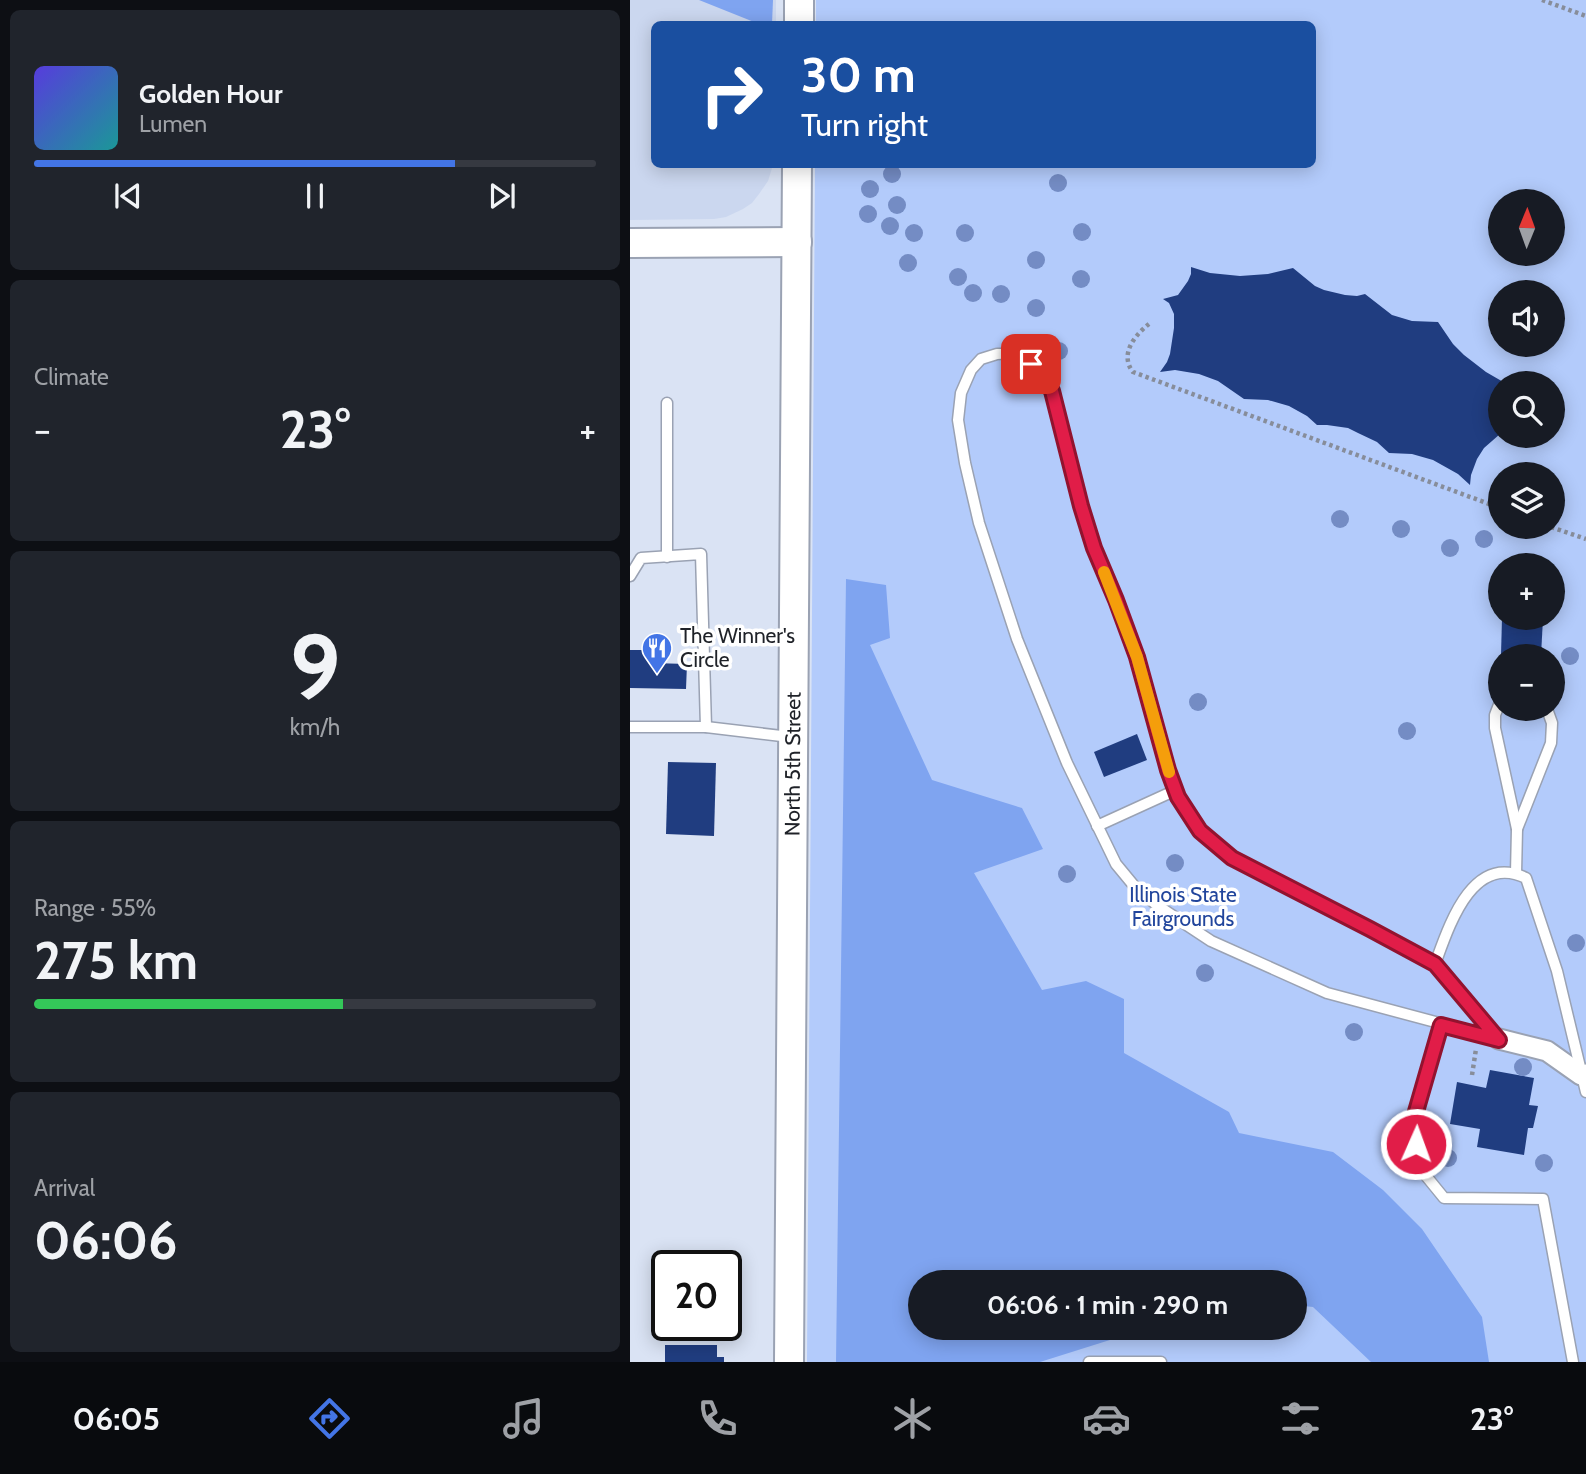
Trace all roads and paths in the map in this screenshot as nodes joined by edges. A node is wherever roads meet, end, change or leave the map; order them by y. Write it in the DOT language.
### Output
graph roads {
  1 [pos="799,0"];
  2 [pos="1542,0"];
  3 [pos="1586,16"];
  4 [pos="799,21"];
  5 [pos="797,168"];
  6 [pos="797,242"];
  7 [pos="630,243"];
  8 [pos="1149,324"];
  9 [pos="667,403"];
  10 [pos="1488,504"];
  11 [pos="1565,532"];
  12 [pos="1586,539"];
  13 [pos="667,556"];
  14 [pos="630,576"];
  15 [pos="1496,721"];
  16 [pos="1551,721"];
  17 [pos="630,727"];
  18 [pos="706,727"];
  19 [pos="794,738"];
  20 [pos="1176,790"];
  21 [pos="1097,826"];
  22 [pos="1517,830"];
  23 [pos="1516,873"];
  24 [pos="1435,964"];
  25 [pos="1441,1025"];
  26 [pos="1478,1034"];
  27 [pos="1499,1040"];
  28 [pos="1472,1075"];
  29 [pos="1584,1080"];
  30 [pos="789,1362"];
  31 [pos="1089,1362"];
  32 [pos="1161,1362"];
  33 [pos="1573,1362"];
  1 -- 4 [label="main road"];
  2 -- 3 [label="path"];
  5 -- 6 [label="main road, North 5th Street"];
  6 -- 7 [label="main road"];
  6 -- 19 [label="main road, North 5th Street"];
  8 -- 10 [label="path"];
  9 -- 13 [label="lane"];
  11 -- 12 [label="path"];
  13 -- 14 [label="lane"];
  13 -- 18 [label="lane"];
  15 -- 22 [label="lane"];
  16 -- 22 [label="lane"];
  17 -- 18 [label="lane"];
  18 -- 19 [label="lane"];
  19 -- 30 [label="main road, North 5th Street"];
  20 -- 21 [label="lane"];
  20 -- 21 [label="lane"];
  20 -- 24 [label="lane"];
  21 -- 25 [label="lane"];
  22 -- 23 [label="lane"];
  23 -- 24 [label="lane"];
  23 -- 29 [label="lane"];
  24 -- 27 [label="lane"];
  25 -- 26 [label="lane"];
  25 -- 33 [label="lane"];
  26 -- 27 [label="lane"];
  26 -- 28 [label="path"];
  27 -- 29 [label="street"];
  31 -- 32 [label="lane"];
}
